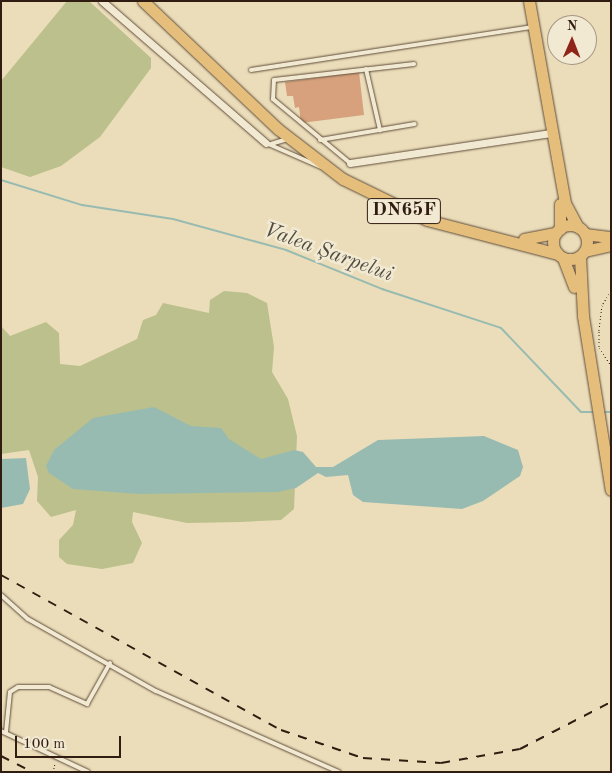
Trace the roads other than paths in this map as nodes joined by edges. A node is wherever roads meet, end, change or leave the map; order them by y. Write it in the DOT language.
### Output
graph roads {
  1 [pos="102,1"];
  2 [pos="143,1"];
  3 [pos="528,1"];
  4 [pos="533,27"];
  5 [pos="414,64"];
  6 [pos="366,69"];
  7 [pos="251,70"];
  8 [pos="416,124"];
  9 [pos="380,130"];
  10 [pos="551,133"];
  11 [pos="289,138"];
  12 [pos="320,140"];
  13 [pos="266,143"];
  14 [pos="557,162"];
  15 [pos="350,163"];
  16 [pos="330,170"];
  17 [pos="582,230"];
  18 [pos="558,231"];
  19 [pos="484,237"];
  20 [pos="611,237"];
  21 [pos="611,245"];
  22 [pos="583,254"];
  23 [pos="561,256"];
  24 [pos="583,316"];
  25 [pos="611,490"];
  26 [pos="1,595"];
  27 [pos="110,663"];
  28 [pos="4,731"];
  29 [pos="88,772"];
  30 [pos="339,772"];
  1 -- 13 [label="street"];
  2 -- 11 [label="main road, DN65F"];
  3 -- 4 [label="main road"];
  4 -- 7 [label="lane"];
  4 -- 10 [label="main road"];
  5 -- 6 [label="lane"];
  6 -- 9 [label="lane"];
  6 -- 12 [label="lane"];
  8 -- 9 [label="lane"];
  9 -- 12 [label="lane"];
  10 -- 14 [label="main road"];
  10 -- 15 [label="street"];
  11 -- 13 [label="lane"];
  11 -- 16 [label="main road, DN65F"];
  12 -- 15 [label="lane"];
  13 -- 16 [label="lane"];
  14 -- 17 [label="main road"];
  14 -- 18 [label="main road"];
  16 -- 19 [label="main road, DN65F"];
  17 -- 18 [label="main road"];
  17 -- 20 [label="main road"];
  17 -- 22 [label="main road"];
  18 -- 19 [label="main road, DN65F"];
  18 -- 23 [label="main road"];
  19 -- 23 [label="main road, DN65F"];
  21 -- 22 [label="main road"];
  22 -- 23 [label="main road"];
  22 -- 24 [label="main road"];
  23 -- 24 [label="main road"];
  24 -- 25 [label="main road"];
  26 -- 27 [label="lane"];
  27 -- 28 [label="lane"];
  27 -- 30 [label="lane"];
  28 -- 29 [label="lane"];
}
